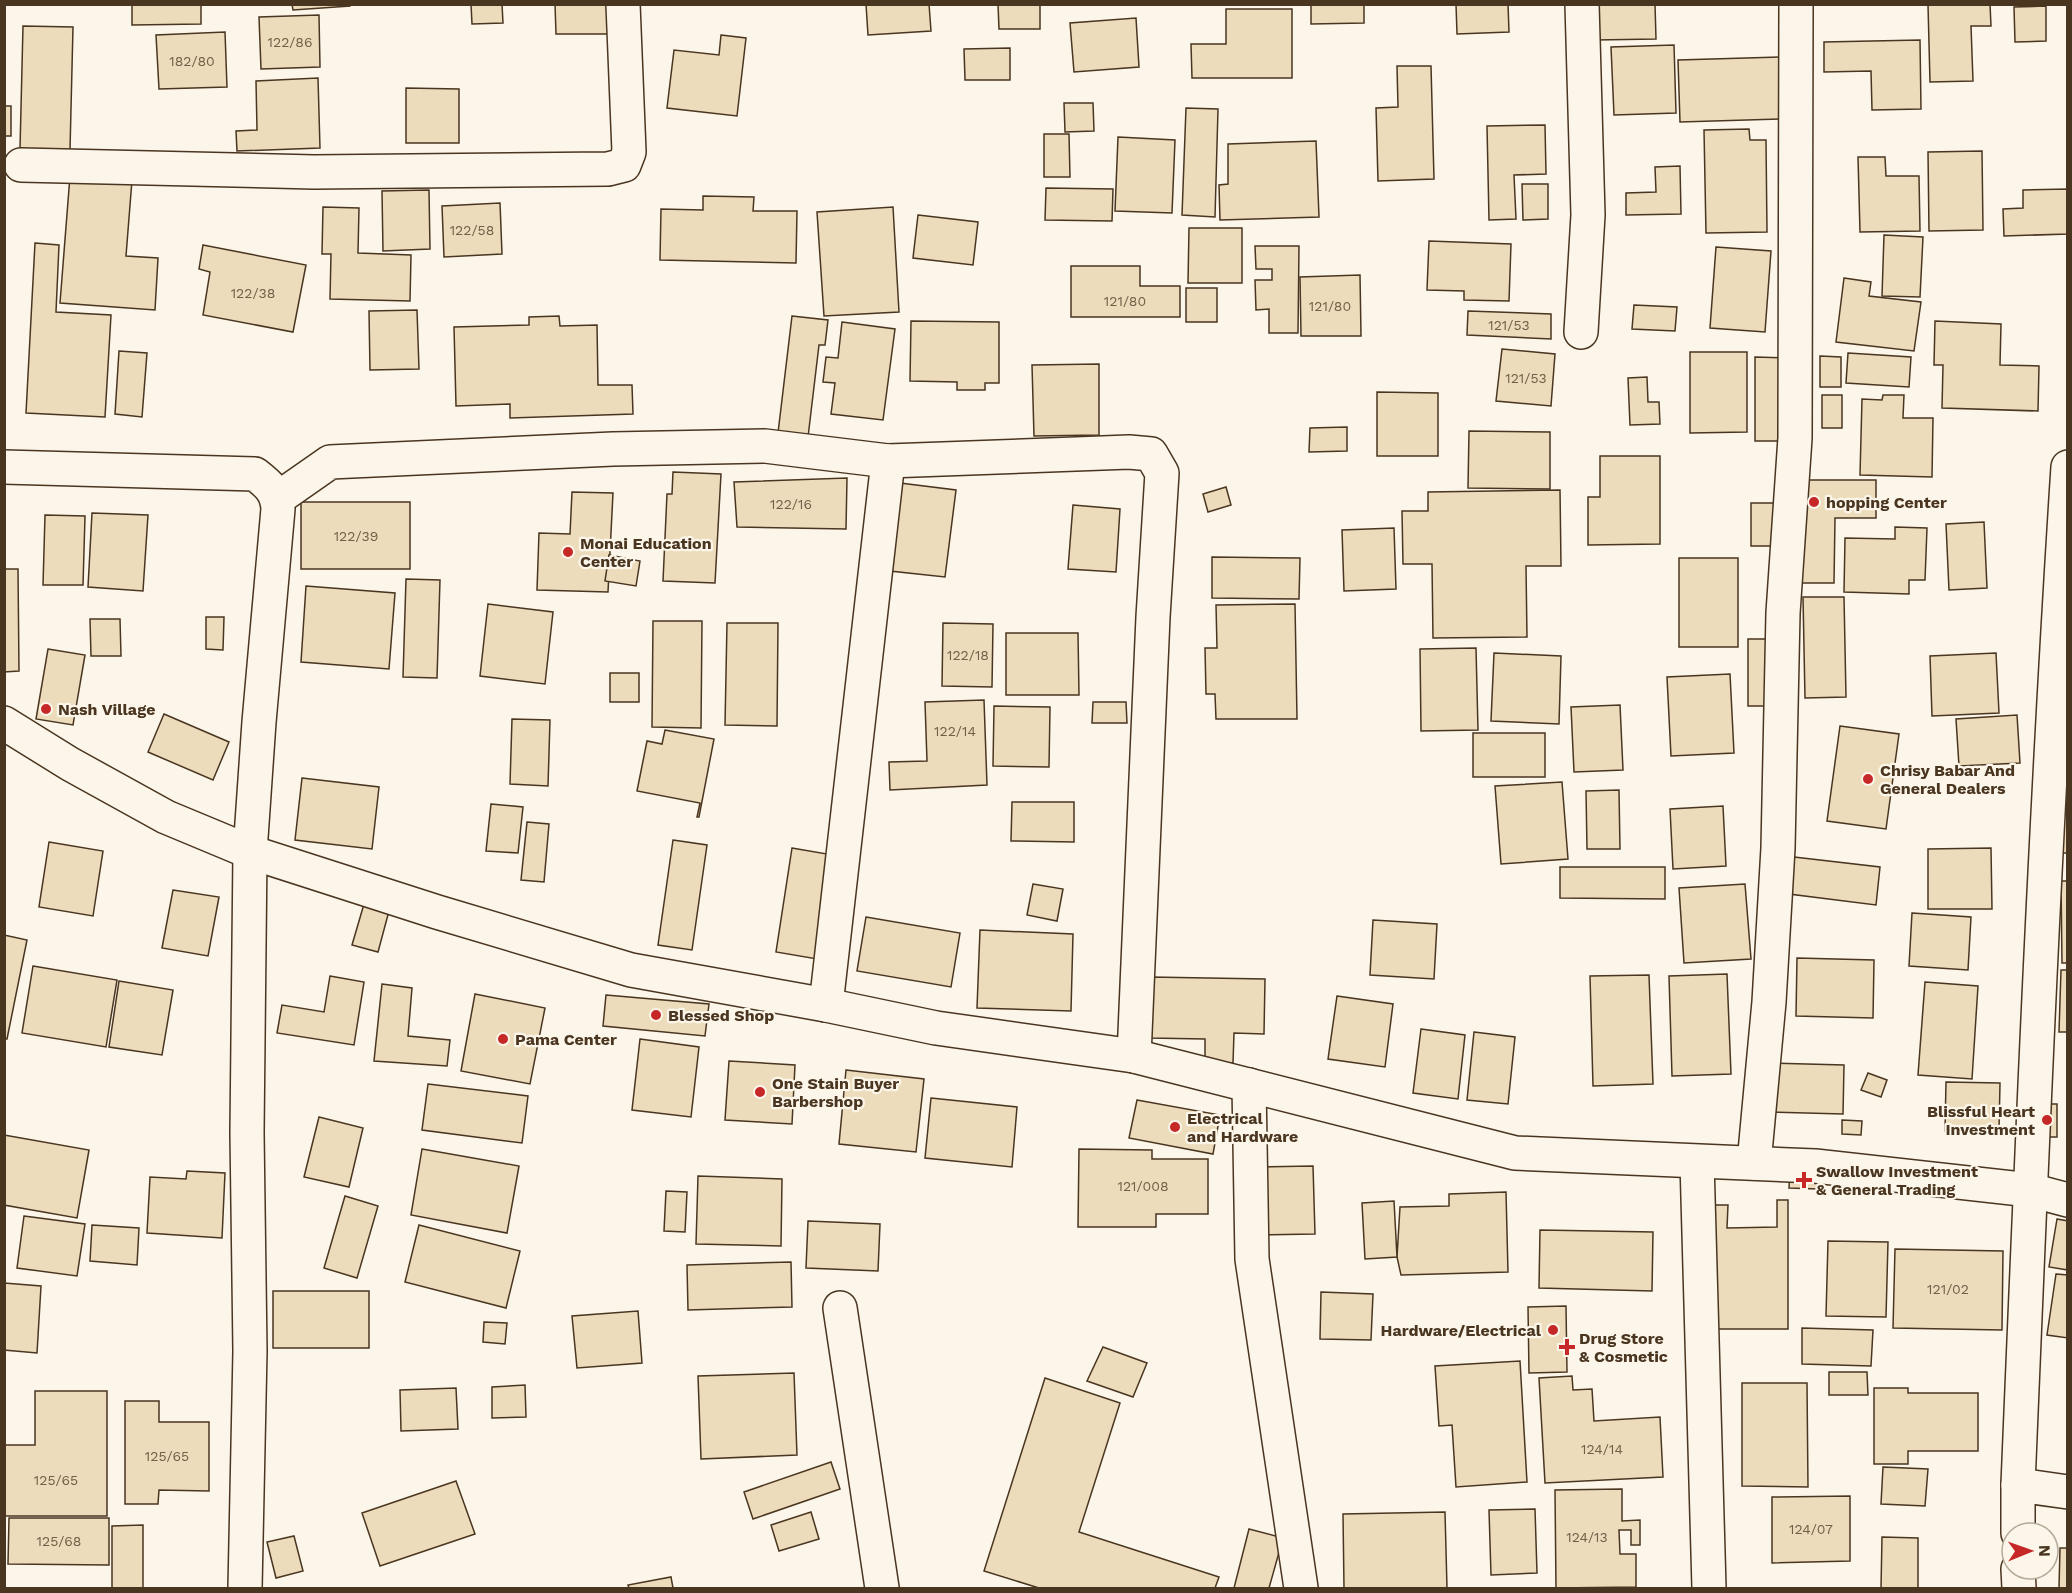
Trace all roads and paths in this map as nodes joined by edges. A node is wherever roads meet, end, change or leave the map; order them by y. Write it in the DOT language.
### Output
graph roads {
  1 [pos="622,4"];
  2 [pos="1582,4"];
  3 [pos="1796,4"];
  4 [pos="21,165"];
  5 [pos="1581,332"];
  6 [pos="888,461"];
  7 [pos="4,467"];
  8 [pos="2067,467"];
  9 [pos="278,499"];
  10 [pos="4,723"];
  11 [pos="250,852"];
  12 [pos="826,1005"];
  13 [pos="1134,1056"];
  14 [pos="1249,1085"];
  15 [pos="1697,1162"];
  16 [pos="1754,1164"];
  17 [pos="2030,1190"];
  18 [pos="2067,1200"];
  19 [pos="840,1308"];
  20 [pos="2018,1485"];
  21 [pos="2067,1492"];
  22 [pos="2018,1521"];
  23 [pos="245,1588"];
  24 [pos="882,1588"];
  25 [pos="1301,1588"];
  26 [pos="1709,1588"];
  1 -- 4 [label="street"];
  2 -- 5 [label="street"];
  3 -- 16 [label="street"];
  6 -- 9 [label="street"];
  6 -- 12 [label="street"];
  6 -- 13 [label="street"];
  7 -- 9 [label="street"];
  8 -- 17 [label="street"];
  9 -- 11 [label="street"];
  10 -- 11 [label="street"];
  11 -- 12 [label="street"];
  11 -- 23 [label="street"];
  12 -- 13 [label="street"];
  13 -- 14 [label="street"];
  14 -- 15 [label="street"];
  14 -- 25 [label="street"];
  15 -- 16 [label="street"];
  15 -- 26 [label="street"];
  16 -- 17 [label="street"];
  17 -- 18 [label="street"];
  17 -- 20 [label="street"];
  19 -- 24 [label="street"];
  20 -- 21 [label="street"];
  20 -- 22 [label="street"];
}
